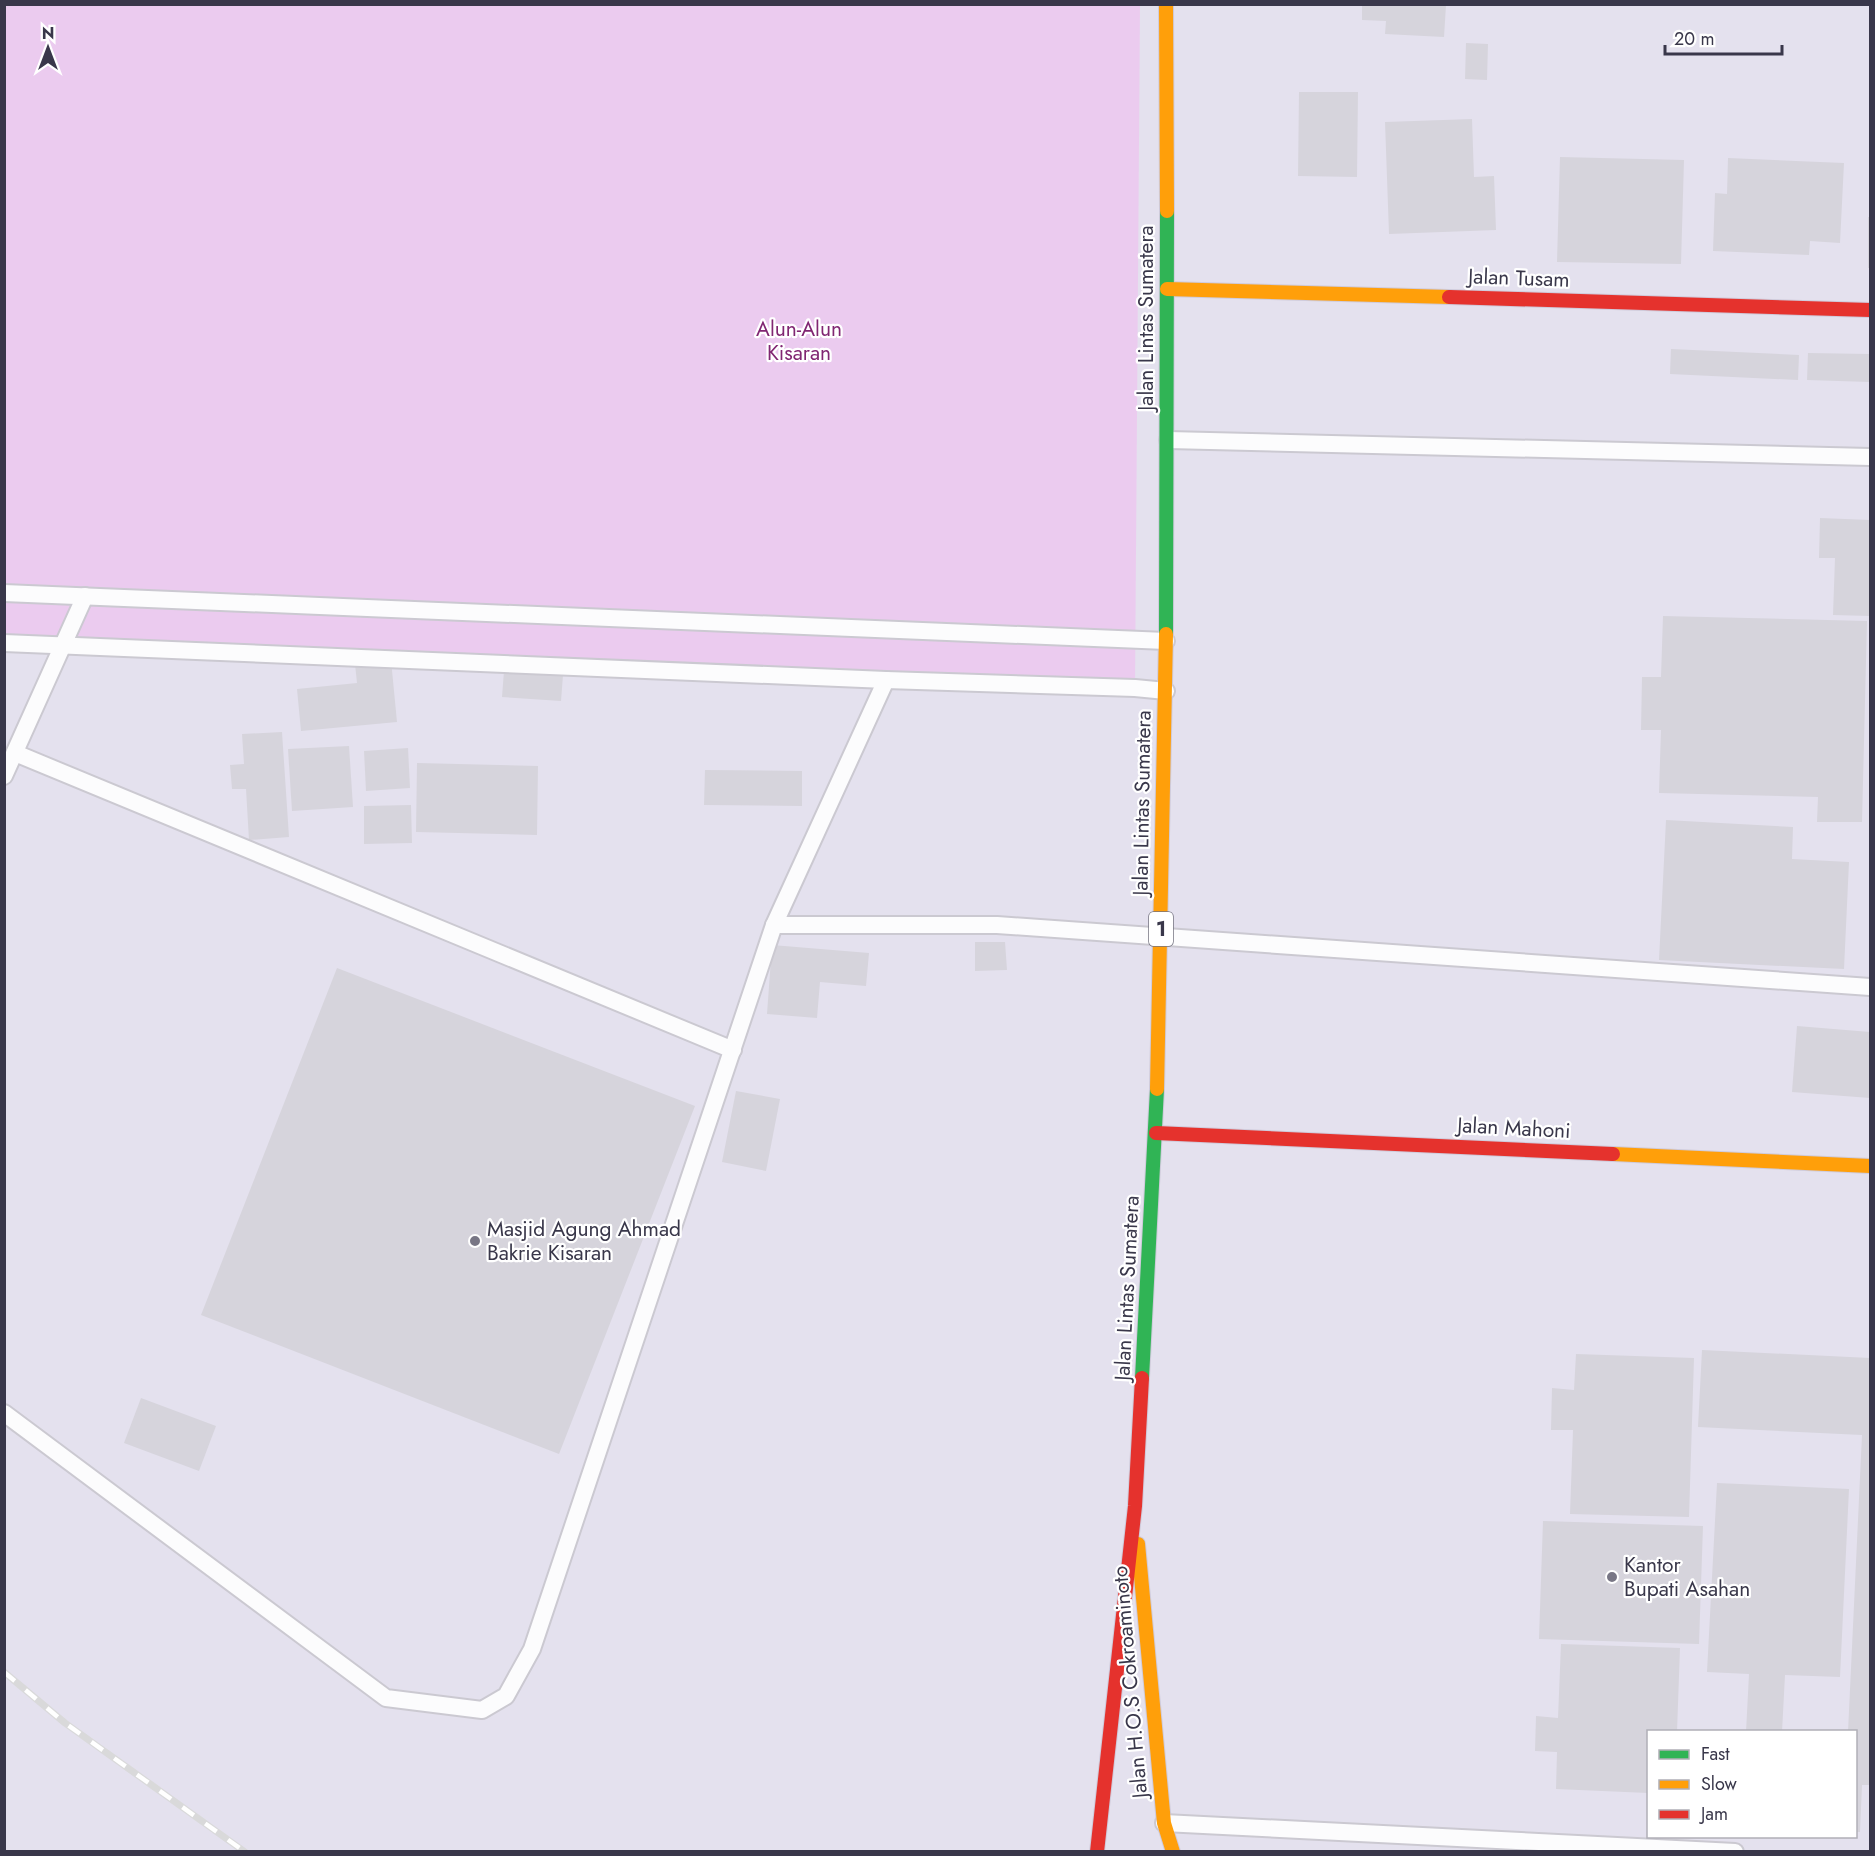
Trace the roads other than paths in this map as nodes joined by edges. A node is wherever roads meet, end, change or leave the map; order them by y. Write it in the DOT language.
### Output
graph roads {
  1 [pos="1166,4"];
  2 [pos="1167,289"];
  3 [pos="1870,310"];
  4 [pos="1168,440"];
  5 [pos="1870,457"];
  6 [pos="4,593"];
  7 [pos="85,596"];
  8 [pos="1166,641"];
  9 [pos="4,642"];
  10 [pos="63,645"];
  11 [pos="886,680"];
  12 [pos="1166,691"];
  13 [pos="15,753"];
  14 [pos="4,776"];
  15 [pos="774,925"];
  16 [pos="1161,937"];
  17 [pos="1870,987"];
  18 [pos="733,1050"];
  19 [pos="1156,1133"];
  20 [pos="1870,1166"];
  21 [pos="4,1413"];
  22 [pos="1135,1506"];
  23 [pos="1164,1823"];
  24 [pos="1100,1829"];
  25 [pos="1097,1851"];
  26 [pos="1110,1851"];
  27 [pos="1173,1851"];
  28 [pos="1735,1851"];
  1 -- 2 [label="main road, Jalan Lintas Sumatera / 1"];
  2 -- 3 [label="main road, Jalan Tusam"];
  2 -- 4 [label="main road, Jalan Lintas Sumatera / 1"];
  4 -- 5 [label="lane"];
  4 -- 8 [label="main road, Jalan Lintas Sumatera / 1"];
  6 -- 7 [label="lane"];
  7 -- 8 [label="lane"];
  7 -- 10 [label="lane"];
  8 -- 12 [label="main road, Jalan Lintas Sumatera / 1"];
  9 -- 10 [label="lane"];
  10 -- 11 [label="lane"];
  10 -- 13 [label="lane"];
  11 -- 12 [label="lane"];
  11 -- 15 [label="lane"];
  12 -- 16 [label="main road, Jalan Lintas Sumatera / 1"];
  13 -- 14 [label="lane"];
  13 -- 18 [label="lane"];
  15 -- 16 [label="lane"];
  15 -- 18 [label="lane"];
  16 -- 17 [label="lane"];
  16 -- 19 [label="main road, Jalan Lintas Sumatera / 1"];
  18 -- 21 [label="lane"];
  19 -- 20 [label="main road, Jalan Mahoni"];
  19 -- 22 [label="main road, Jalan Lintas Sumatera / 1"];
  22 -- 23 [label="main road, Jalan H.O.S Cokroaminoto"];
  22 -- 24 [label="main road, Jalan Lintas Sumatera / 1"];
  23 -- 27 [label="main road, Jalan H.O.S Cokroaminoto"];
  23 -- 28 [label="lane"];
  24 -- 25 [label="main road, Jalan Lintas Sumatera / 1"];
  24 -- 26 [label="main road"];
}
